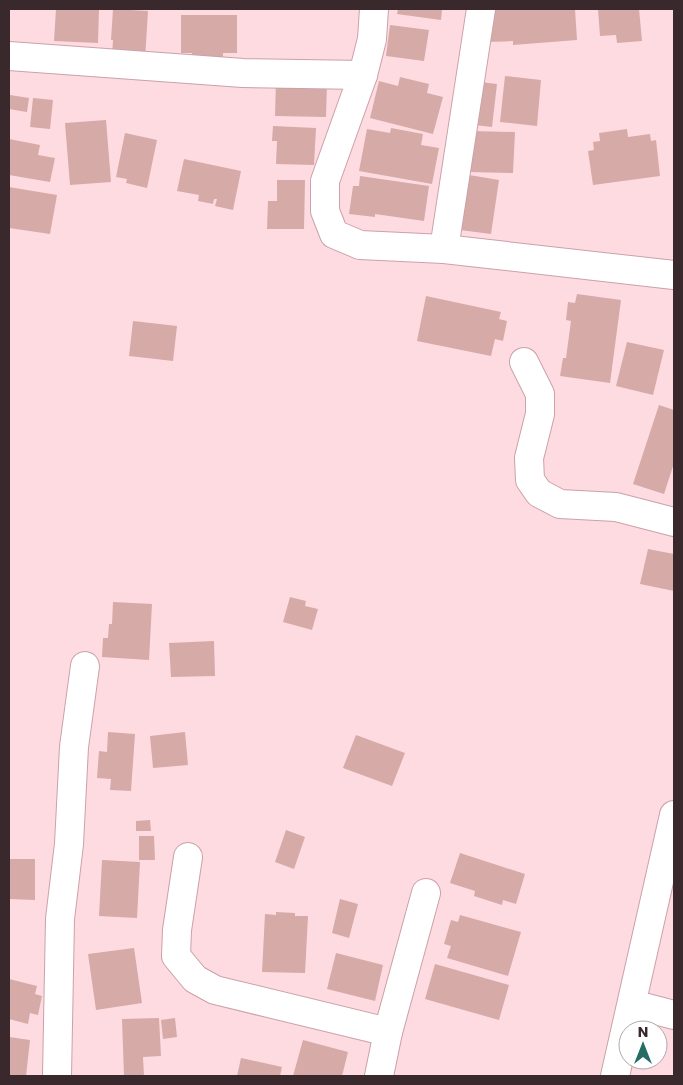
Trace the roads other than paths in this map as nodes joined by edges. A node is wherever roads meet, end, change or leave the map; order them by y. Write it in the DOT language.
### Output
graph roads {
  1 [pos="374,9"];
  2 [pos="480,9"];
  3 [pos="9,56"];
  4 [pos="363,75"];
  5 [pos="444,249"];
  6 [pos="674,275"];
  7 [pos="524,362"];
  8 [pos="674,522"];
  9 [pos="86,666"];
  10 [pos="674,815"];
  11 [pos="188,857"];
  12 [pos="426,893"];
  13 [pos="632,1004"];
  14 [pos="674,1015"];
  15 [pos="388,1032"];
  16 [pos="57,1076"];
  17 [pos="378,1076"];
  18 [pos="615,1076"];
  1 -- 4 [label="street"];
  2 -- 5 [label="street"];
  3 -- 4 [label="street"];
  4 -- 5 [label="street"];
  5 -- 6 [label="street"];
  7 -- 8 [label="street"];
  9 -- 16 [label="street"];
  10 -- 13 [label="street"];
  11 -- 15 [label="street"];
  12 -- 15 [label="street"];
  13 -- 14 [label="street"];
  13 -- 18 [label="street"];
  15 -- 17 [label="street"];
}
